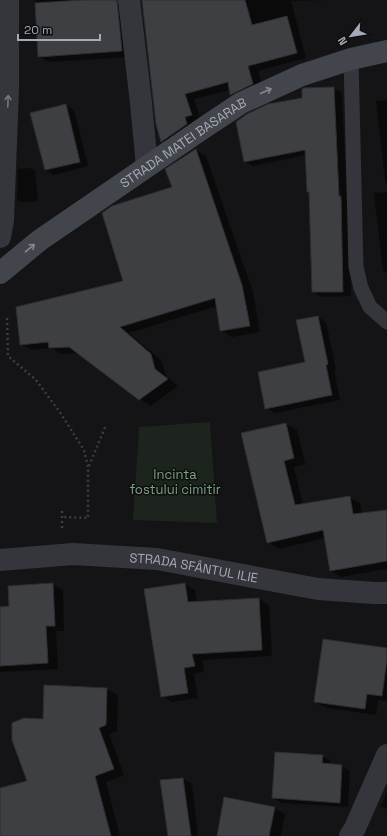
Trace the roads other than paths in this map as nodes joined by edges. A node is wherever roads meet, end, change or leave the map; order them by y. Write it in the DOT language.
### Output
graph roads {
  1 [pos="8,0"];
  2 [pos="129,0"];
  3 [pos="387,51"];
  4 [pos="351,59"];
  5 [pos="147,166"];
  6 [pos="0,237"];
  7 [pos="0,273"];
  8 [pos="387,322"];
  9 [pos="0,560"];
  10 [pos="387,593"];
  11 [pos="387,755"];
  12 [pos="350,836"];
  6 -- 1 [label="street, one-way"];
  2 -- 5 [label="street"];
  3 -- 4 [label="main road, STRADA MATEI BASARAB"];
  5 -- 4 [label="main road, STRADA MATEI BASARAB, one-way"];
  4 -- 8 [label="lane"];
  7 -- 5 [label="main road, STRADA MATEI BASARAB, one-way"];
  9 -- 10 [label="street, STRADA SFÂNTUL ILIE"];
  11 -- 12 [label="street"];
}
